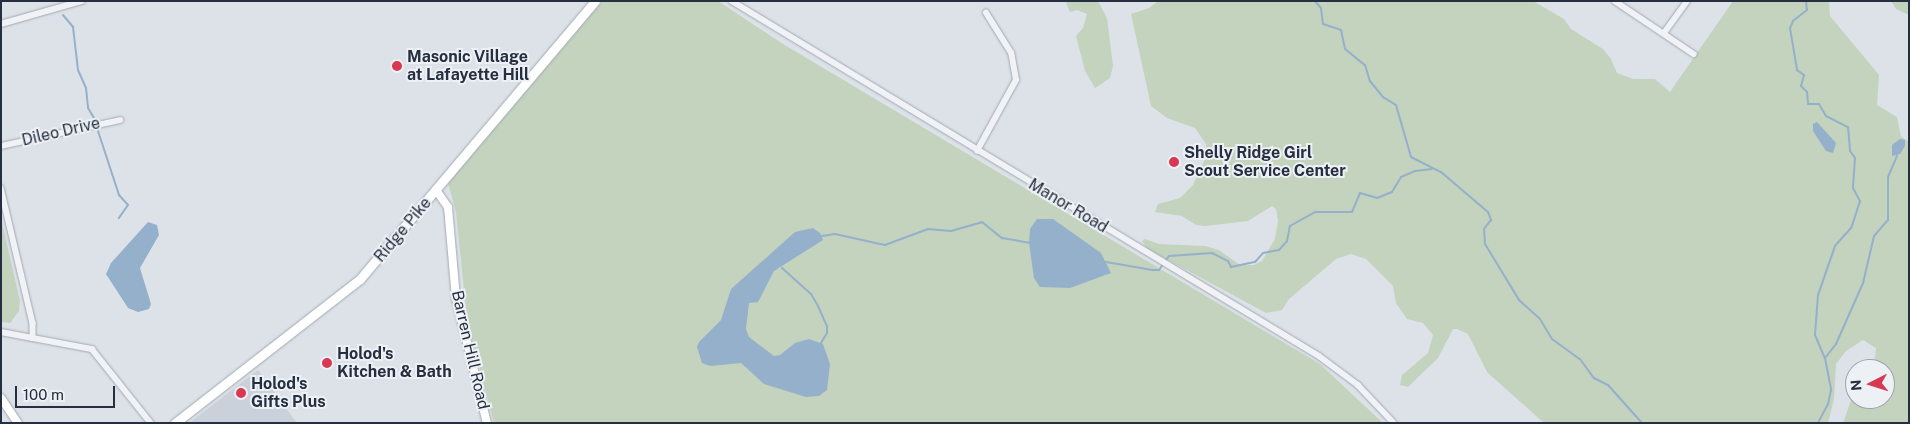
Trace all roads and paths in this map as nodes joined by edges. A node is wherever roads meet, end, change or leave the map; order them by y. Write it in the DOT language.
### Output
graph roads {
  1 [pos="82,1"];
  2 [pos="595,1"];
  3 [pos="732,1"];
  4 [pos="1615,1"];
  5 [pos="1687,1"];
  6 [pos="986,13"];
  7 [pos="1,24"];
  8 [pos="1664,33"];
  9 [pos="1694,54"];
  10 [pos="120,120"];
  11 [pos="1,146"];
  12 [pos="977,151"];
  13 [pos="1,188"];
  14 [pos="436,190"];
  15 [pos="1,332"];
  16 [pos="33,338"];
  17 [pos="1,398"];
  18 [pos="18,423"];
  19 [pos="151,423"];
  20 [pos="175,423"];
  21 [pos="487,423"];
  22 [pos="1394,423"];
  1 -- 7 [label="street"];
  2 -- 14 [label="main road, Ridge Pike"];
  3 -- 12 [label="street, Manor Road"];
  4 -- 8 [label="street"];
  5 -- 8 [label="street"];
  6 -- 12 [label="street"];
  8 -- 9 [label="street"];
  10 -- 11 [label="street, Dileo Drive"];
  12 -- 22 [label="street, Manor Road"];
  13 -- 16 [label="street"];
  14 -- 20 [label="main road, Ridge Pike"];
  14 -- 21 [label="street, Barren Hill Road"];
  15 -- 16 [label="street"];
  16 -- 19 [label="street"];
  17 -- 18 [label="street"];
}
